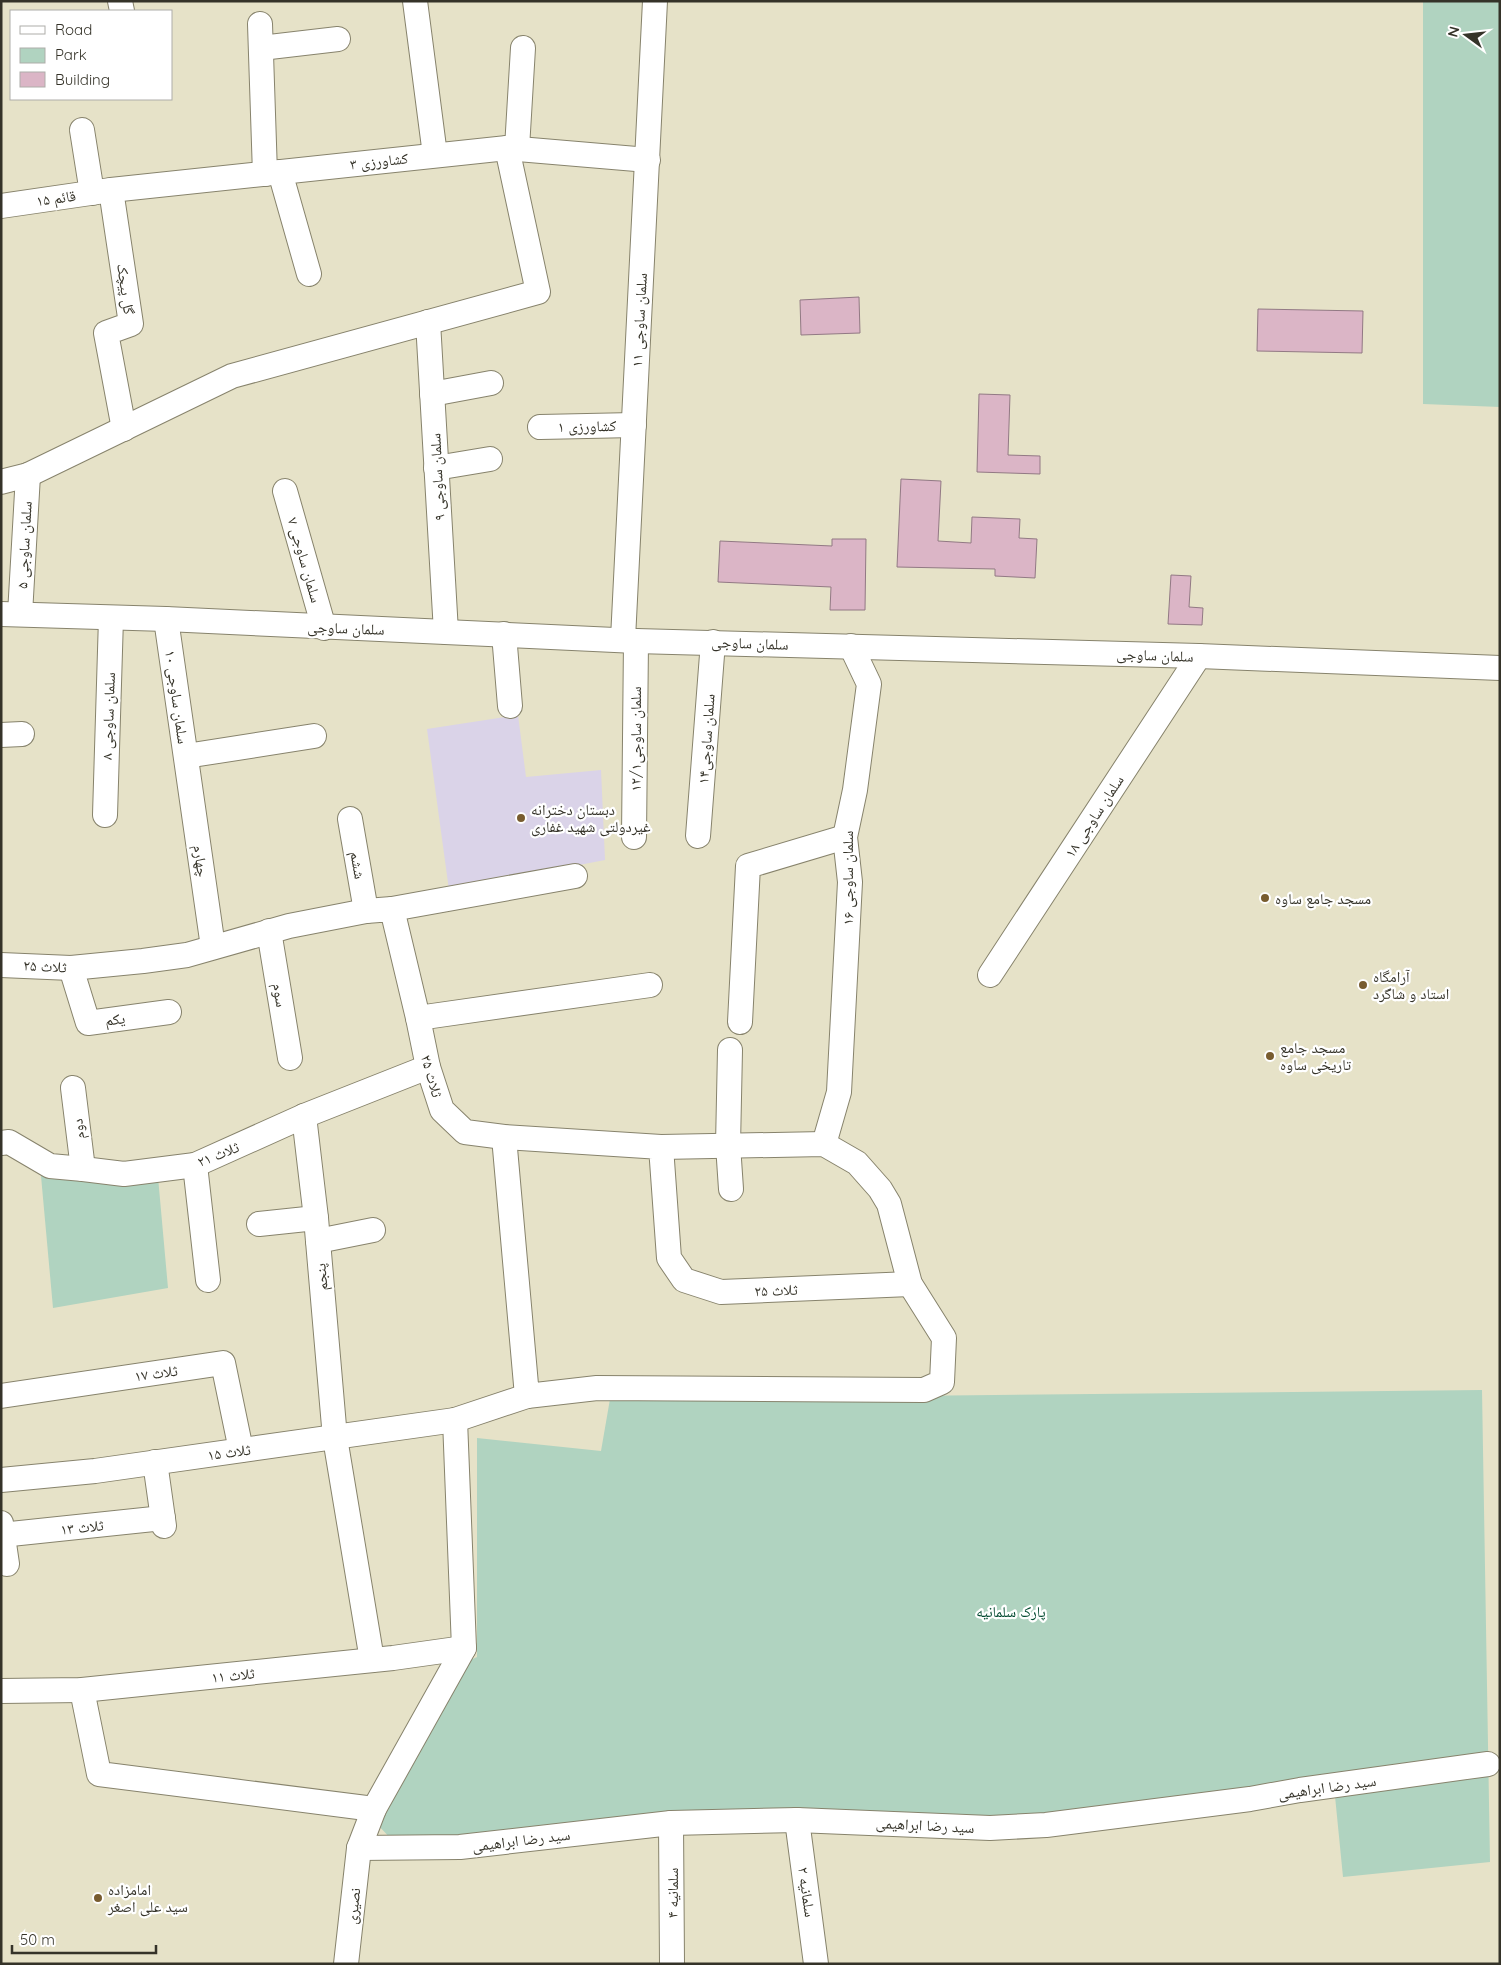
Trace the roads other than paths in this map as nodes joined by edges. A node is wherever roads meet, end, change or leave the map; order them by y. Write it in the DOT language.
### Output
graph roads {
  1 [pos="414,1"];
  2 [pos="655,1"];
  3 [pos="260,24"];
  4 [pos="338,39"];
  5 [pos="261,48"];
  6 [pos="523,48"];
  7 [pos="82,130"];
  8 [pos="512,148"];
  9 [pos="436,155"];
  10 [pos="648,160"];
  11 [pos="273,173"];
  12 [pos="102,191"];
  13 [pos="1,206"];
  14 [pos="309,274"];
  15 [pos="428,322"];
  16 [pos="490,383"];
  17 [pos="432,394"];
  18 [pos="634,425"];
  19 [pos="540,427"];
  20 [pos="124,428"];
  21 [pos="490,460"];
  22 [pos="436,468"];
  23 [pos="28,475"];
  24 [pos="1,482"];
  25 [pos="285,491"];
  26 [pos="11,614"];
  27 [pos="111,618"];
  28 [pos="166,620"];
  29 [pos="324,628"];
  30 [pos="446,632"];
  31 [pos="504,634"];
  32 [pos="630,640"];
  33 [pos="713,642"];
  34 [pos="851,646"];
  35 [pos="1199,656"];
  36 [pos="1500,668"];
  37 [pos="510,706"];
  38 [pos="314,736"];
  39 [pos="187,765"];
  40 [pos="105,815"];
  41 [pos="350,819"];
  42 [pos="698,836"];
  43 [pos="634,837"];
  44 [pos="845,837"];
  45 [pos="575,876"];
  46 [pos="392,909"];
  47 [pos="366,911"];
  48 [pos="269,931"];
  49 [pos="213,948"];
  50 [pos="2,960"];
  51 [pos="71,968"];
  52 [pos="990,975"];
  53 [pos="650,985"];
  54 [pos="169,1012"];
  55 [pos="418,1018"];
  56 [pos="740,1022"];
  57 [pos="730,1050"];
  58 [pos="290,1058"];
  59 [pos="428,1067"];
  60 [pos="73,1088"];
  61 [pos="304,1116"];
  62 [pos="504,1137"];
  63 [pos="1,1143"];
  64 [pos="824,1144"];
  65 [pos="728,1145"];
  66 [pos="661,1147"];
  67 [pos="195,1165"];
  68 [pos="83,1170"];
  69 [pos="731,1189"];
  70 [pos="259,1224"];
  71 [pos="317,1229"];
  72 [pos="373,1230"];
  73 [pos="208,1280"];
  74 [pos="910,1284"];
  75 [pos="1,1396"];
  76 [pos="527,1396"];
  77 [pos="455,1420"];
  78 [pos="335,1438"];
  79 [pos="241,1450"];
  80 [pos="155,1462"];
  81 [pos="1,1480"];
  82 [pos="2,1531"];
  83 [pos="7,1564"];
  84 [pos="464,1648"];
  85 [pos="372,1660"];
  86 [pos="82,1690"];
  87 [pos="1,1691"];
  88 [pos="1488,1764"];
  89 [pos="374,1809"];
  90 [pos="797,1820"];
  91 [pos="671,1823"];
  92 [pos="359,1848"];
  93 [pos="346,1964"];
  94 [pos="672,1964"];
  95 [pos="816,1964"];
  1 -- 9 [label="street"];
  2 -- 10 [label="street, سلمان ساوجی ۱۱"];
  3 -- 5 [label="street"];
  4 -- 5 [label="street"];
  5 -- 11 [label="street"];
  6 -- 8 [label="street"];
  7 -- 12 [label="street"];
  8 -- 9 [label="street, کشاورزی ۳"];
  8 -- 10 [label="street, کشاورزی ۳"];
  8 -- 15 [label="street"];
  9 -- 11 [label="street, کشاورزی ۳"];
  10 -- 18 [label="street, سلمان ساوجی ۱۱"];
  11 -- 12 [label="street, کشاورزی ۳"];
  11 -- 14 [label="street"];
  12 -- 13 [label="street, قائم ۱۵"];
  12 -- 20 [label="street, گل پیچک"];
  15 -- 17 [label="street, سلمان ساوجی ۹"];
  15 -- 20 [label="street"];
  16 -- 17 [label="street"];
  17 -- 22 [label="street, سلمان ساوجی ۹"];
  18 -- 19 [label="street, کشاورزی ۱"];
  18 -- 32 [label="street, سلمان ساوجی ۱۱"];
  20 -- 23 [label="street"];
  21 -- 22 [label="street"];
  22 -- 30 [label="street, سلمان ساوجی ۹"];
  23 -- 24 [label="street"];
  23 -- 26 [label="street, سلمان ساوجی ۵"];
  25 -- 29 [label="street, سلمان ساوجی ۷"];
  26 -- 27 [label="street, سلمان ساوجی"];
  27 -- 28 [label="street, سلمان ساوجی"];
  27 -- 40 [label="street, سلمان ساوجی ۸"];
  28 -- 29 [label="street, سلمان ساوجی"];
  28 -- 39 [label="street, سلمان ساوجی ۱۰"];
  29 -- 30 [label="street, سلمان ساوجی"];
  30 -- 31 [label="street, سلمان ساوجی"];
  31 -- 32 [label="street, سلمان ساوجی"];
  31 -- 37 [label="street"];
  32 -- 33 [label="street, سلمان ساوجی"];
  32 -- 43 [label="street, سلمان ساوجی۱۲/۱"];
  33 -- 34 [label="street, سلمان ساوجی"];
  33 -- 42 [label="street, سلمان ساوجی۱۴"];
  34 -- 35 [label="street, سلمان ساوجی"];
  34 -- 44 [label="street, سلمان ساوجی ۱۶"];
  35 -- 36 [label="street, سلمان ساوجی"];
  35 -- 52 [label="street, سلمان ساوجی ۱۸"];
  38 -- 39 [label="street"];
  39 -- 49 [label="street, چهارم"];
  41 -- 47 [label="street, ششم"];
  44 -- 56 [label="street"];
  44 -- 64 [label="street, سلمان ساوجی ۱۶"];
  45 -- 46 [label="street"];
  46 -- 47 [label="street, ثلاث ۲۵"];
  46 -- 55 [label="street, ثلاث ۲۵"];
  47 -- 48 [label="street, ثلاث ۲۵"];
  48 -- 49 [label="street, ثلاث ۲۵"];
  48 -- 58 [label="street, سوم"];
  49 -- 51 [label="street, ثلاث ۲۵"];
  50 -- 51 [label="street, ثلاث ۲۵"];
  51 -- 54 [label="street, یکم"];
  53 -- 55 [label="street"];
  55 -- 59 [label="street, ثلاث ۲۵"];
  57 -- 65 [label="street"];
  59 -- 61 [label="street, ثلاث ۲۱"];
  59 -- 62 [label="street, ثلاث ۲۵"];
  60 -- 68 [label="street, دوم"];
  61 -- 67 [label="street, ثلاث ۲۱"];
  61 -- 71 [label="street, پنجم"];
  62 -- 66 [label="street, ثلاث ۲۵"];
  62 -- 76 [label="street"];
  63 -- 68 [label="street, ثلاث ۲۱"];
  64 -- 65 [label="street"];
  64 -- 74 [label="street"];
  65 -- 66 [label="street"];
  65 -- 69 [label="street"];
  66 -- 74 [label="street, ثلاث ۲۵"];
  67 -- 68 [label="street, ثلاث ۲۱"];
  67 -- 73 [label="street"];
  70 -- 71 [label="street"];
  71 -- 72 [label="street"];
  71 -- 78 [label="street, پنجم"];
  74 -- 76 [label="street, ثلاث ۱۵"];
  75 -- 79 [label="street, ثلاث ۱۷"];
  76 -- 77 [label="street, ثلاث ۱۵"];
  77 -- 78 [label="street, ثلاث ۱۵"];
  77 -- 84 [label="street"];
  78 -- 79 [label="street, ثلاث ۱۵"];
  78 -- 85 [label="street, پنجم"];
  79 -- 80 [label="street, ثلاث ۱۵"];
  80 -- 81 [label="street, ثلاث ۱۵"];
  80 -- 82 [label="street, ثلاث ۱۳"];
  82 -- 83 [label="street"];
  84 -- 85 [label="street, ثلاث ۱۱"];
  84 -- 89 [label="street, نصیری"];
  85 -- 86 [label="street, ثلاث ۱۱"];
  86 -- 87 [label="street, ثلاث ۱۱"];
  86 -- 89 [label="street"];
  88 -- 90 [label="street, سید رضا ابراهیمی"];
  89 -- 92 [label="street, نصیری"];
  90 -- 91 [label="street, سید رضا ابراهیمی"];
  90 -- 95 [label="street, سلمانیه ۲"];
  91 -- 92 [label="street, سید رضا ابراهیمی"];
  91 -- 94 [label="street, سلمانیه ۴"];
  92 -- 93 [label="street, نصیری"];
}
